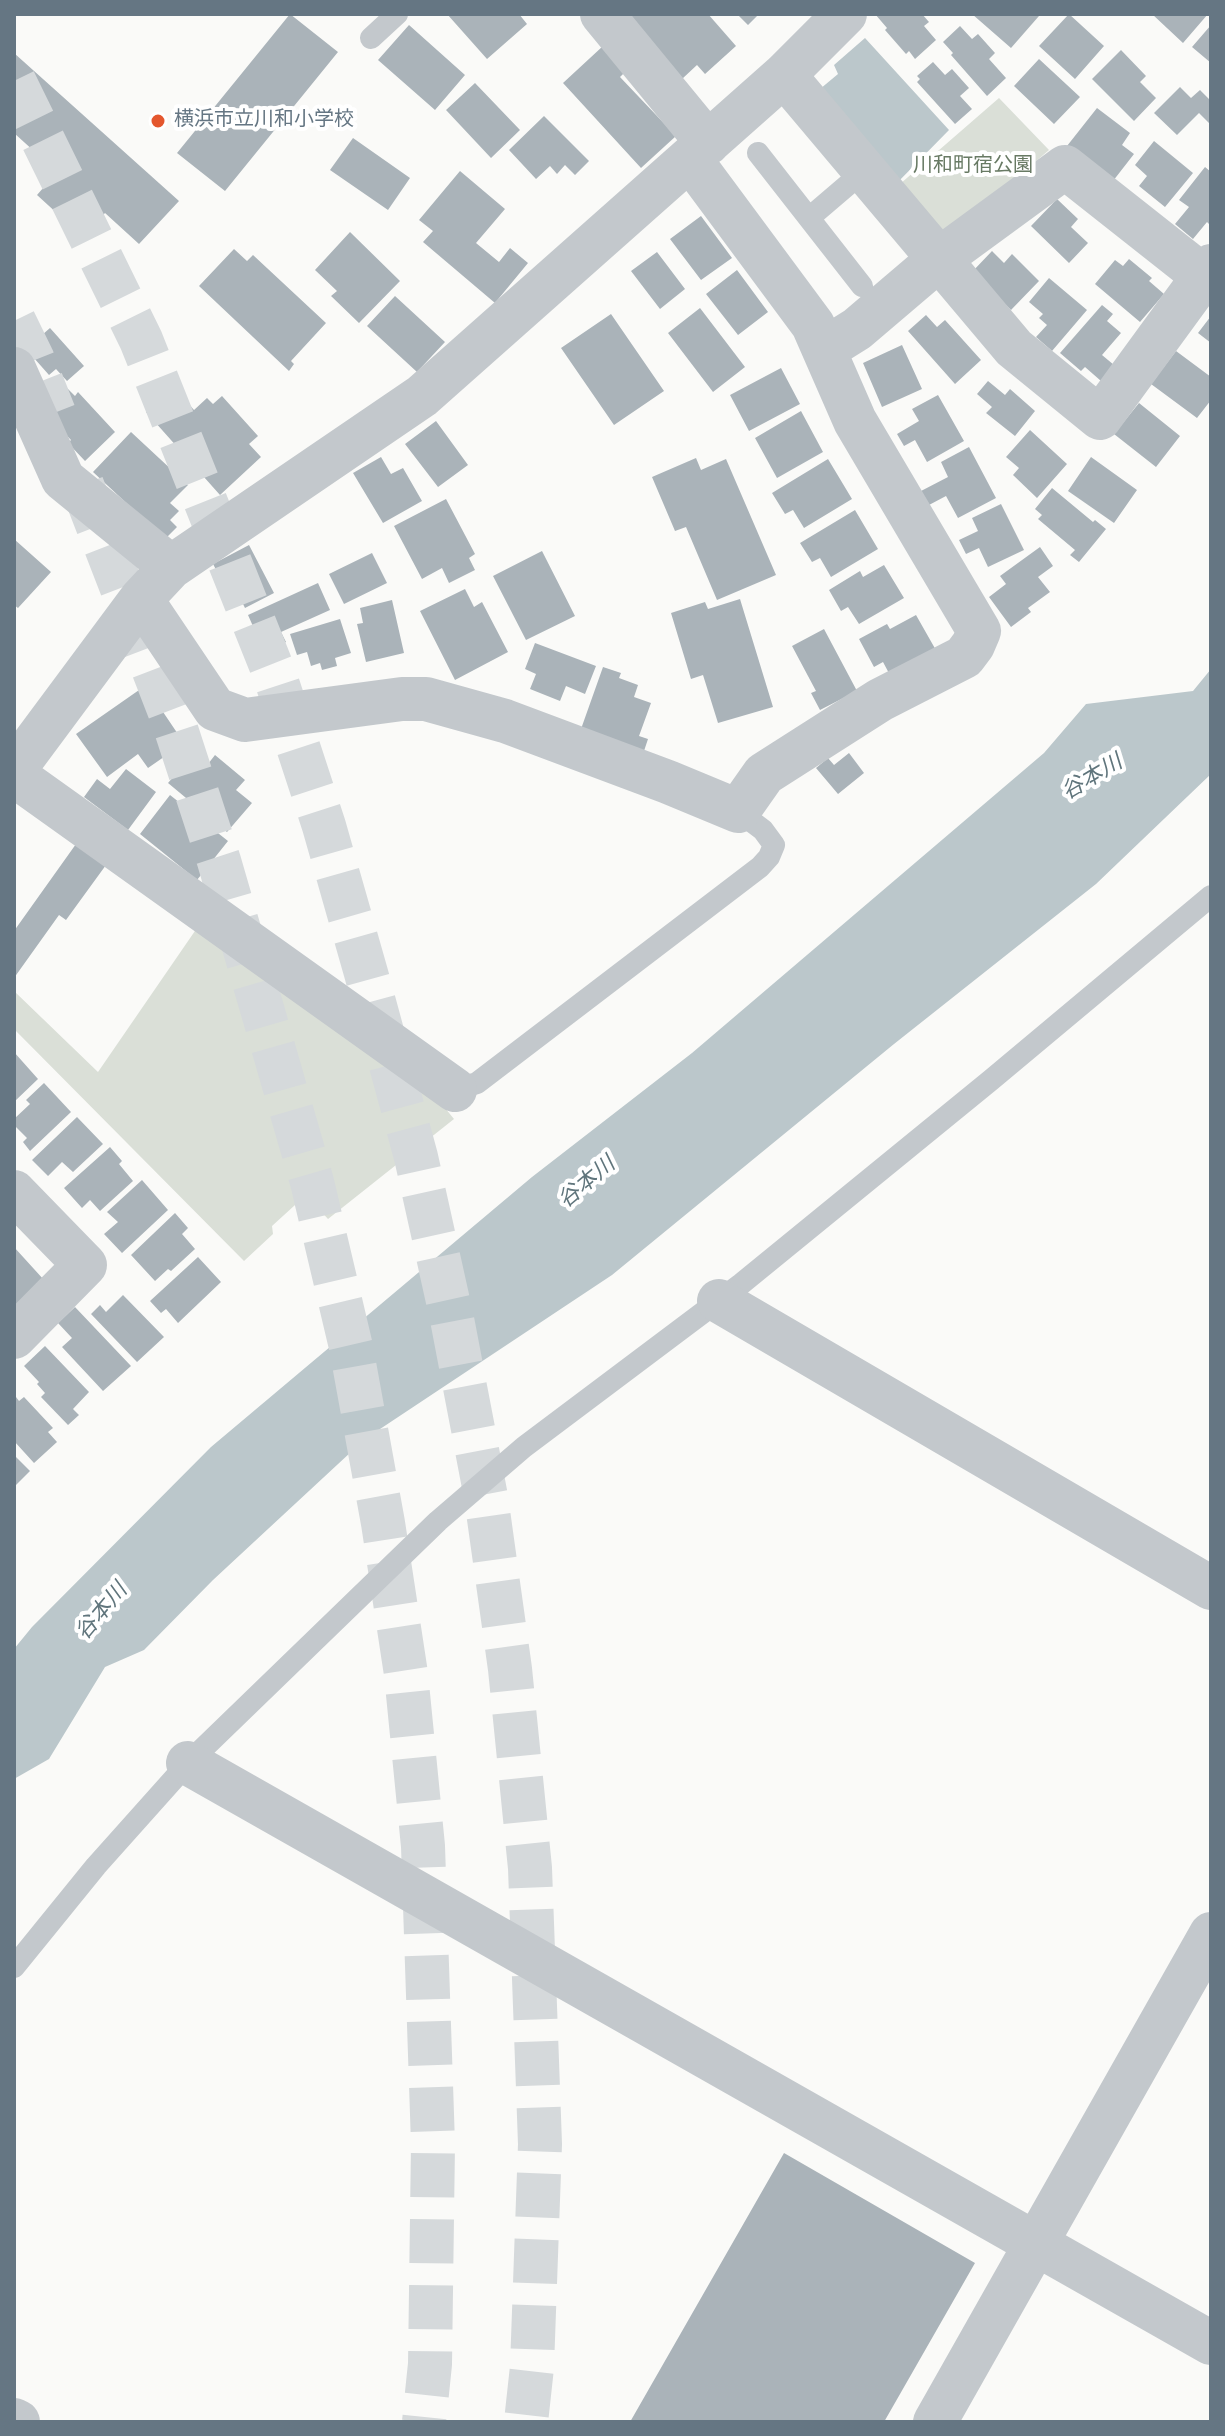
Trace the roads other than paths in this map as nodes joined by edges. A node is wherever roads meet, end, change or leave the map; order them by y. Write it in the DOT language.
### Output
graph roads {
  1 [pos="397,14"];
  2 [pos="602,14"];
  3 [pos="845,14"];
  4 [pos="371,38"];
  5 [pos="784,75"];
  6 [pos="699,151"];
  7 [pos="758,153"];
  8 [pos="864,171"];
  9 [pos="809,218"];
  10 [pos="938,260"];
  11 [pos="1207,271"];
  12 [pos="862,286"];
  13 [pos="825,349"];
  14 [pos="14,369"];
  15 [pos="171,567"];
  16 [pos="141,599"];
  17 [pos="14,773"];
  18 [pos="738,811"];
  19 [pos="1211,896"];
  20 [pos="455,1090"];
  21 [pos="14,1192"];
  22 [pos="719,1301"];
  23 [pos="14,1337"];
  24 [pos="1211,1588"];
  25 [pos="188,1763"];
  26 [pos="1211,1934"];
  27 [pos="14,1967"];
  28 [pos="1036,2244"];
  29 [pos="1211,2343"];
  30 [pos="935,2422"];
  1 -- 4 [label="lane"];
  2 -- 6 [label="street"];
  3 -- 5 [label="street"];
  5 -- 6 [label="street"];
  5 -- 8 [label="street"];
  6 -- 13 [label="street"];
  6 -- 15 [label="street"];
  7 -- 9 [label="lane"];
  8 -- 9 [label="lane"];
  8 -- 10 [label="street"];
  9 -- 12 [label="lane"];
  10 -- 11 [label="street"];
  10 -- 11 [label="street"];
  10 -- 13 [label="street"];
  13 -- 18 [label="street"];
  14 -- 15 [label="street"];
  15 -- 16 [label="street"];
  16 -- 17 [label="street"];
  16 -- 18 [label="street"];
  17 -- 20 [label="street"];
  18 -- 20 [label="lane"];
  19 -- 22 [label="lane"];
  21 -- 23 [label="street"];
  22 -- 24 [label="street"];
  22 -- 25 [label="lane"];
  25 -- 27 [label="lane"];
  25 -- 28 [label="street"];
  26 -- 28 [label="street"];
  28 -- 29 [label="street"];
  28 -- 30 [label="street"];
}
